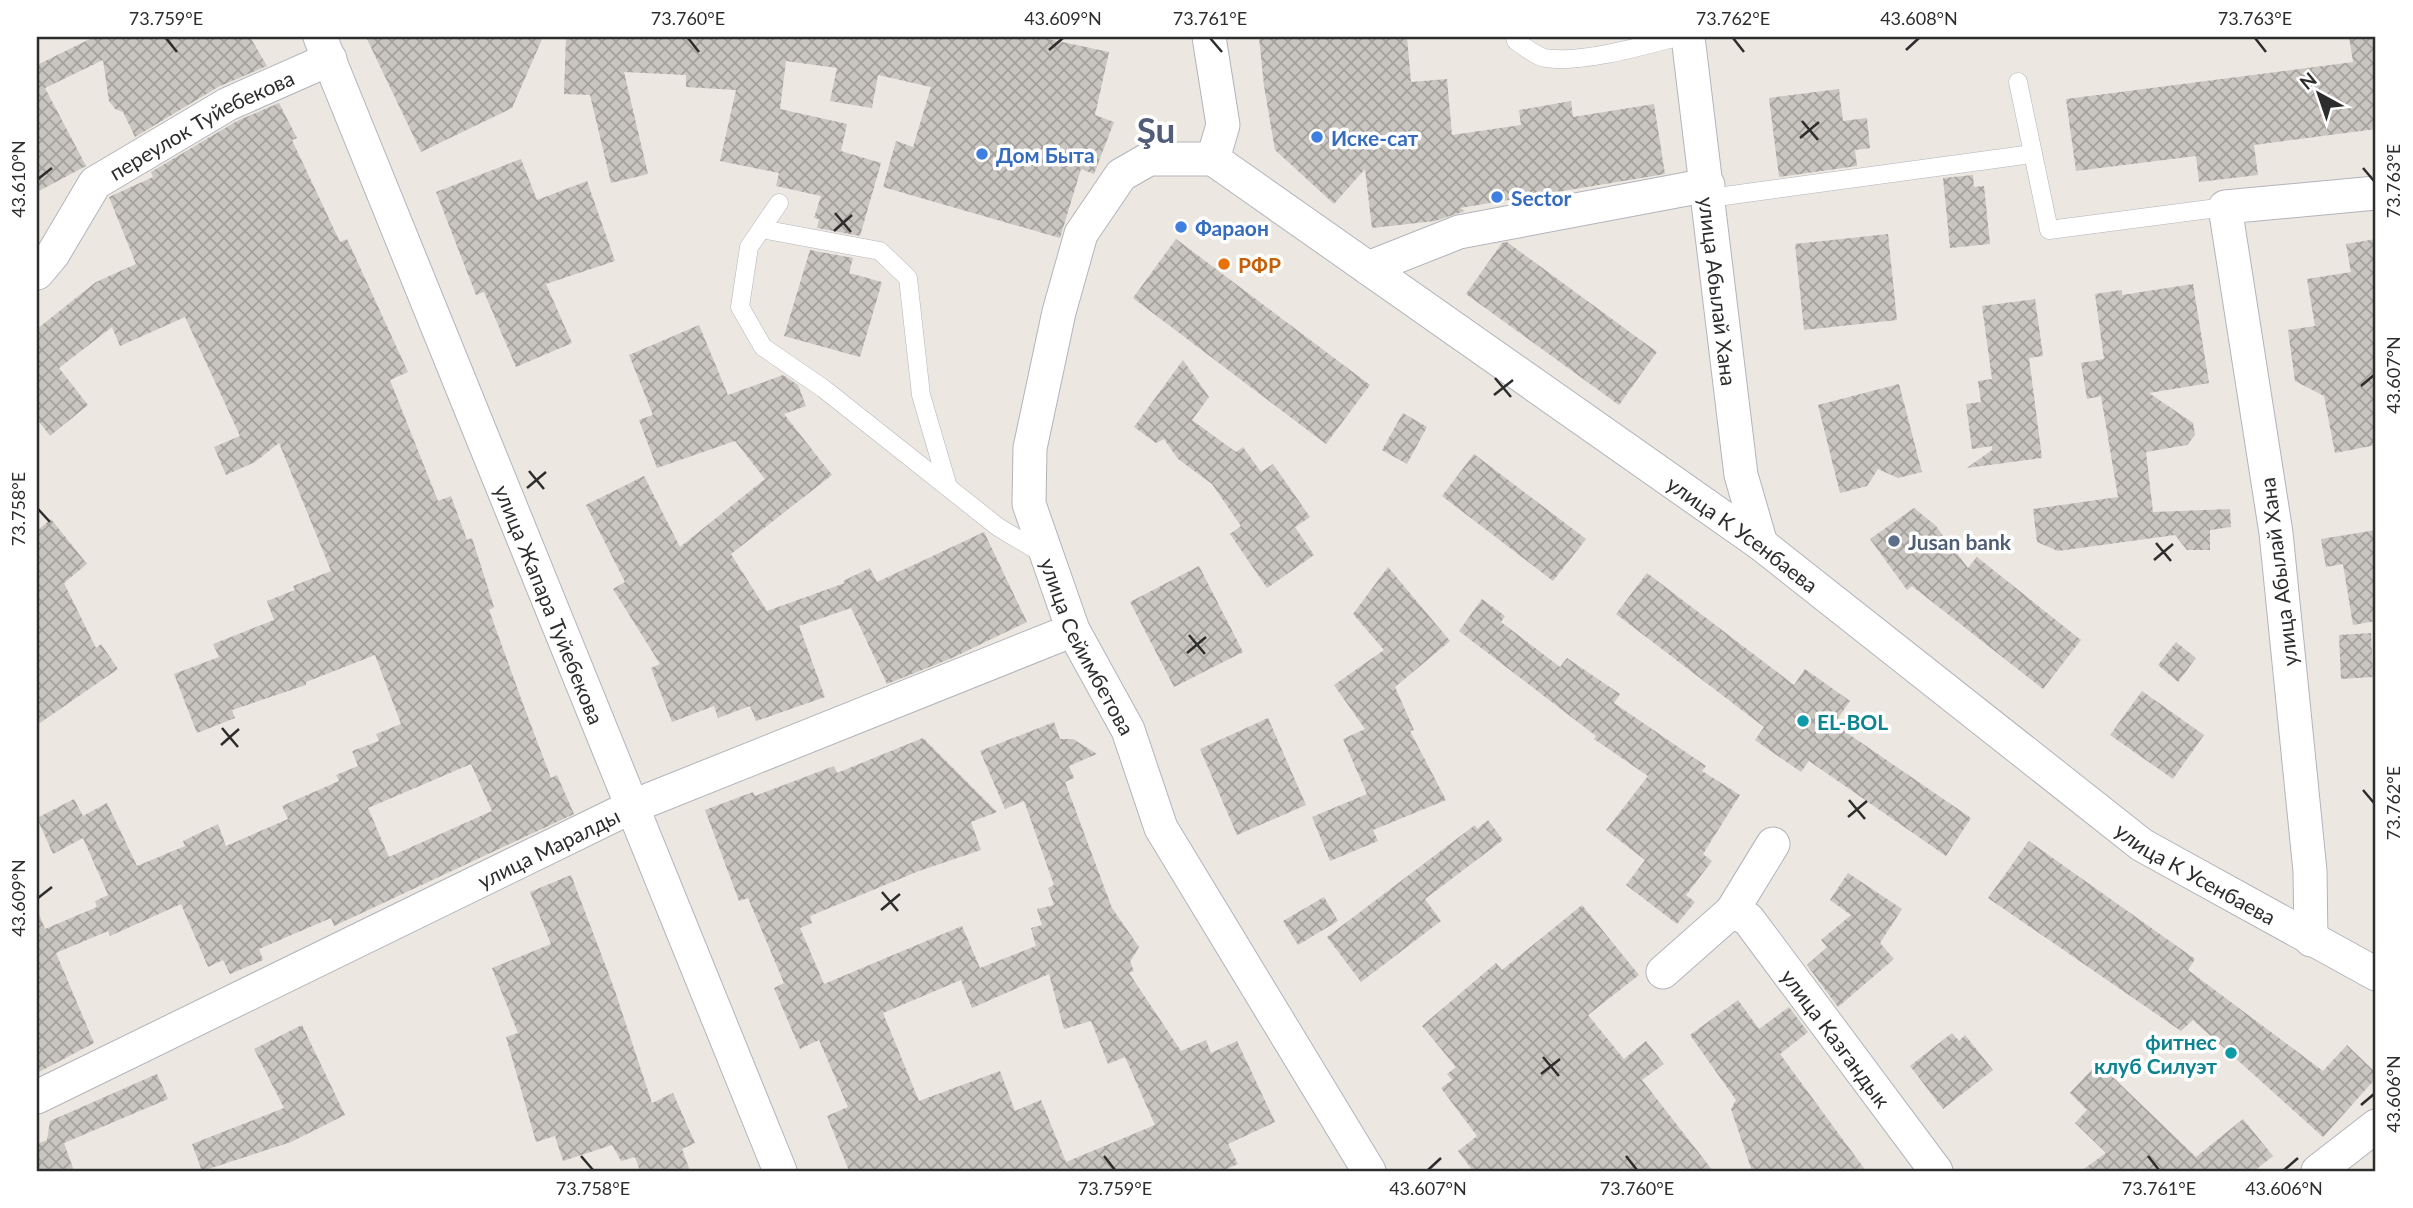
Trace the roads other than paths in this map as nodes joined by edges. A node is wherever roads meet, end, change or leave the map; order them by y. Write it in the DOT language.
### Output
graph roads {
  1 [pos="1209,37"];
  2 [pos="1515,37"];
  3 [pos="1677,37"];
  4 [pos="1688,37"];
  5 [pos="325,48"];
  6 [pos="2018,82"];
  7 [pos="2032,154"];
  8 [pos="1213,159"];
  9 [pos="1709,191"];
  10 [pos="2376,193"];
  11 [pos="779,203"];
  12 [pos="2225,207"];
  13 [pos="762,229"];
  14 [pos="1368,268"];
  15 [pos="37,273"];
  16 [pos="948,487"];
  17 [pos="1761,544"];
  18 [pos="1048,556"];
  19 [pos="1073,629"];
  20 [pos="631,807"];
  21 [pos="1773,844"];
  22 [pos="1732,911"];
  23 [pos="2311,940"];
  24 [pos="1663,972"];
  25 [pos="2376,974"];
  26 [pos="37,1097"];
  27 [pos="2376,1126"];
  28 [pos="780,1171"];
  29 [pos="1369,1171"];
  30 [pos="1936,1171"];
  31 [pos="2318,1171"];
  1 -- 8 [label="street"];
  2 -- 3 [label="lane"];
  4 -- 9 [label="street, улица Абылай Хана"];
  5 -- 15 [label="street, переулок Туйебекова"];
  5 -- 20 [label="street, улица Жапара Туйебекова"];
  6 -- 7 [label="lane"];
  7 -- 9 [label="lane"];
  7 -- 12 [label="lane"];
  8 -- 14 [label="street, улица К Усенбаева"];
  8 -- 18 [label="street, улица Сейимбетова"];
  9 -- 14 [label="street"];
  9 -- 17 [label="street, улица Абылай Хана"];
  10 -- 12 [label="street"];
  11 -- 13 [label="lane"];
  12 -- 23 [label="street, улица Абылай Хана"];
  13 -- 16 [label="lane"];
  13 -- 16 [label="lane"];
  14 -- 17 [label="street, улица К Усенбаева"];
  16 -- 18 [label="lane"];
  17 -- 23 [label="street, улица К Усенбаева"];
  18 -- 19 [label="street, улица Сейимбетова"];
  19 -- 20 [label="street, улица Маралды"];
  19 -- 29 [label="street, улица Сейимбетова"];
  20 -- 26 [label="street, улица Маралды"];
  20 -- 28 [label="street, улица Жапара Туйебекова"];
  21 -- 22 [label="street"];
  22 -- 24 [label="street"];
  22 -- 30 [label="street, улица Казгандык"];
  23 -- 25 [label="street, улица К Усенбаева"];
  27 -- 31 [label="street"];
}
